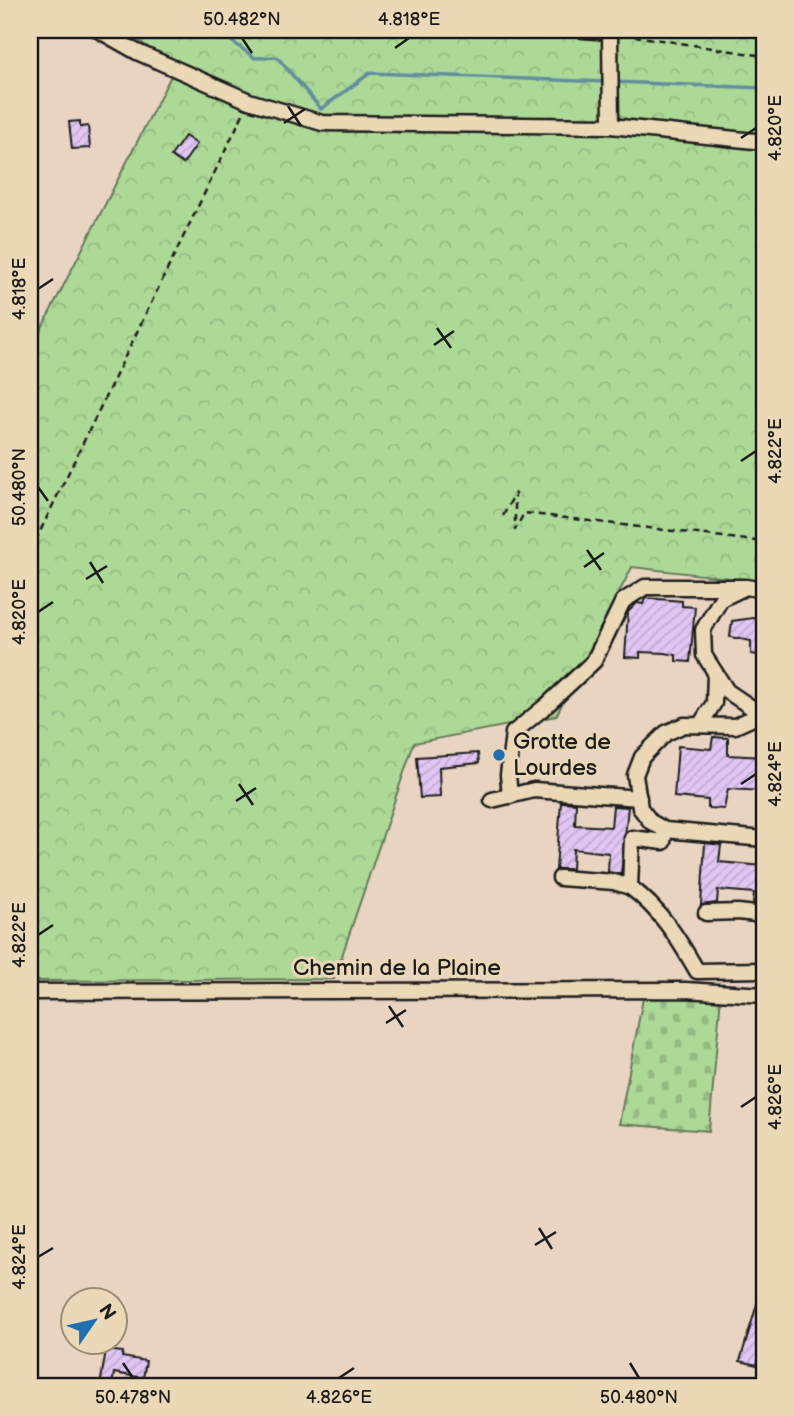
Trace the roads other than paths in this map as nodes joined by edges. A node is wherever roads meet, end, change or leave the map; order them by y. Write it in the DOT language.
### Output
graph roads {
  1 [pos="98,30"];
  2 [pos="583,30"];
  3 [pos="611,126"];
  4 [pos="764,142"];
  5 [pos="746,587"];
  6 [pos="764,590"];
  7 [pos="716,673"];
  8 [pos="762,714"];
  9 [pos="700,725"];
  10 [pos="510,796"];
  11 [pos="639,799"];
  12 [pos="492,800"];
  13 [pos="665,830"];
  14 [pos="764,839"];
  15 [pos="560,878"];
  16 [pos="630,887"];
  17 [pos="706,913"];
  18 [pos="764,915"];
  19 [pos="764,970"];
  20 [pos="30,992"];
  21 [pos="764,995"];
  1 -- 3 [label="street"];
  2 -- 3 [label="street"];
  3 -- 4 [label="street"];
  5 -- 6 [label="street"];
  5 -- 7 [label="street"];
  5 -- 10 [label="street"];
  7 -- 8 [label="street"];
  7 -- 9 [label="street"];
  8 -- 9 [label="street"];
  9 -- 11 [label="street"];
  10 -- 11 [label="street"];
  10 -- 12 [label="street"];
  11 -- 13 [label="street"];
  13 -- 14 [label="street"];
  13 -- 16 [label="street"];
  15 -- 16 [label="street"];
  16 -- 19 [label="street"];
  17 -- 18 [label="street"];
  20 -- 21 [label="street, Chemin de la Plaine"];
}
